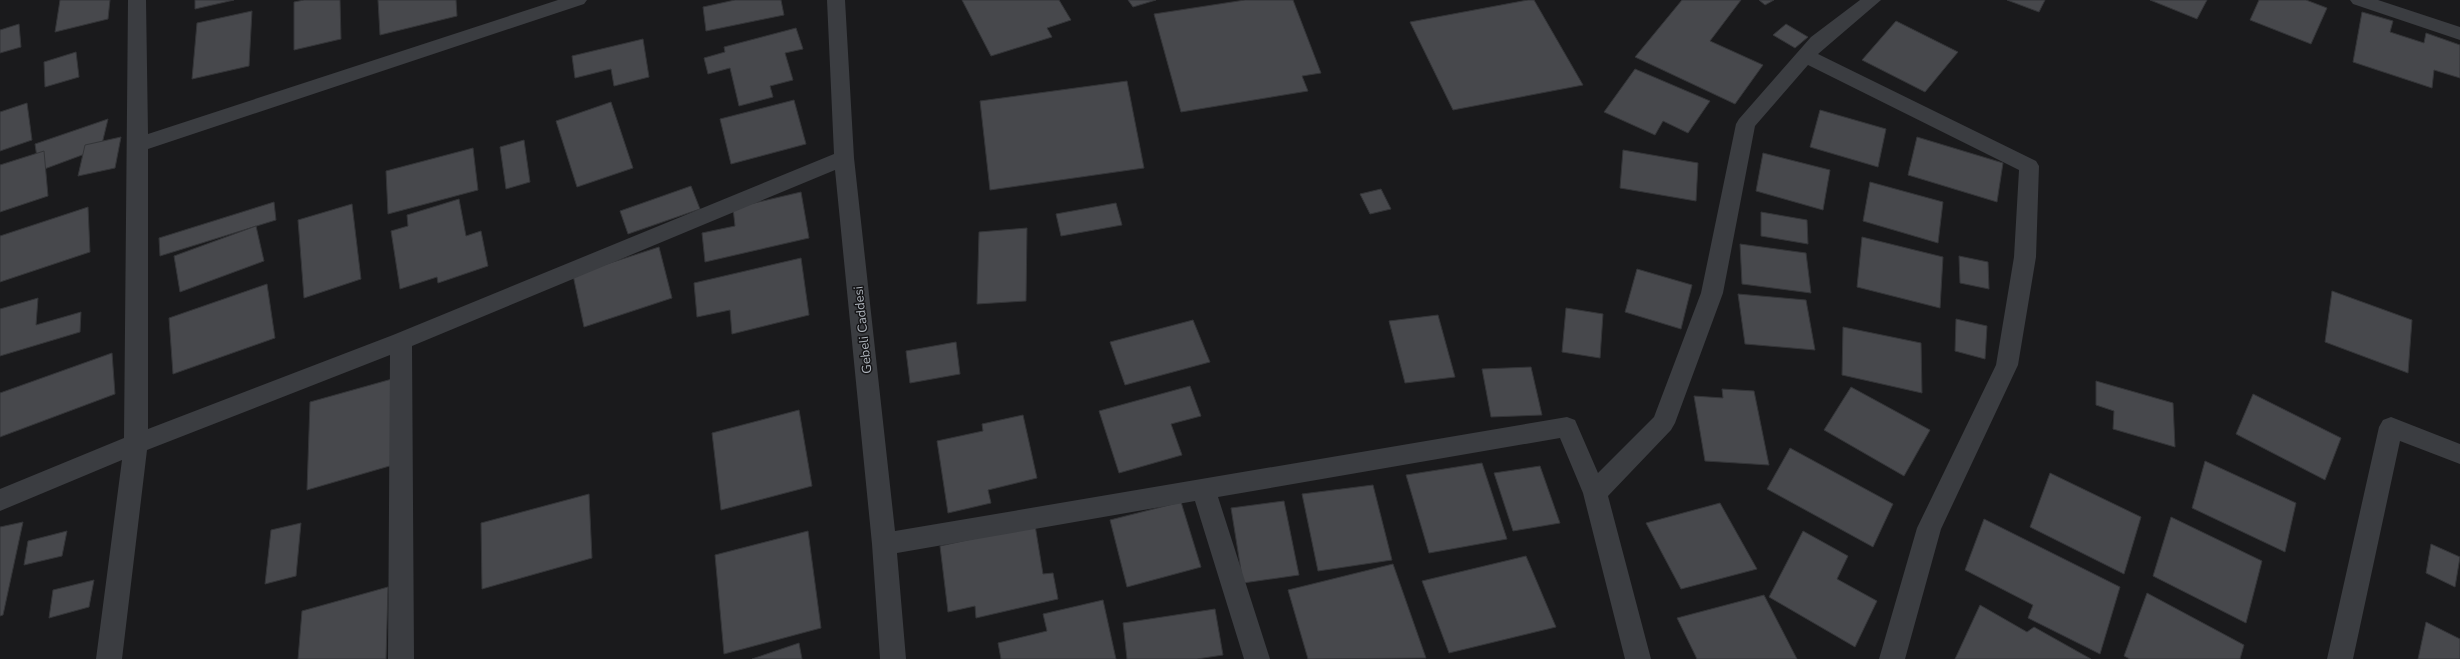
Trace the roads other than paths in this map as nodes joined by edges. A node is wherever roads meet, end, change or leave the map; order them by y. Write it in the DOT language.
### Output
graph roads {
  1 [pos="137,0"];
  2 [pos="578,0"];
  3 [pos="836,0"];
  4 [pos="1872,0"];
  5 [pos="2359,0"];
  6 [pos="2391,5"];
  7 [pos="2460,34"];
  8 [pos="1806,56"];
  9 [pos="138,145"];
  10 [pos="844,158"];
  11 [pos="401,341"];
  12 [pos="136,444"];
  13 [pos="2460,454"];
  14 [pos="1203,489"];
  15 [pos="1595,493"];
  16 [pos="0,500"];
  17 [pos="884,544"];
  18 [pos="110,659"];
  19 [pos="401,659"];
  20 [pos="893,659"];
  21 [pos="1257,659"];
  22 [pos="1638,659"];
  23 [pos="1892,659"];
  24 [pos="2340,659"];
  1 -- 9 [label="street"];
  2 -- 9 [label="street"];
  3 -- 10 [label="street, Gebeli Caddesi"];
  4 -- 8 [label="street"];
  5 -- 6 [label="street"];
  6 -- 7 [label="street"];
  8 -- 15 [label="street"];
  8 -- 23 [label="street"];
  9 -- 12 [label="street"];
  10 -- 11 [label="street"];
  10 -- 17 [label="street, Gebeli Caddesi"];
  11 -- 12 [label="street"];
  11 -- 19 [label="street"];
  12 -- 16 [label="street"];
  12 -- 18 [label="street"];
  13 -- 24 [label="street"];
  14 -- 15 [label="street"];
  14 -- 17 [label="street"];
  14 -- 21 [label="street"];
  15 -- 22 [label="street"];
  17 -- 20 [label="street, Gebeli Caddesi"];
}
